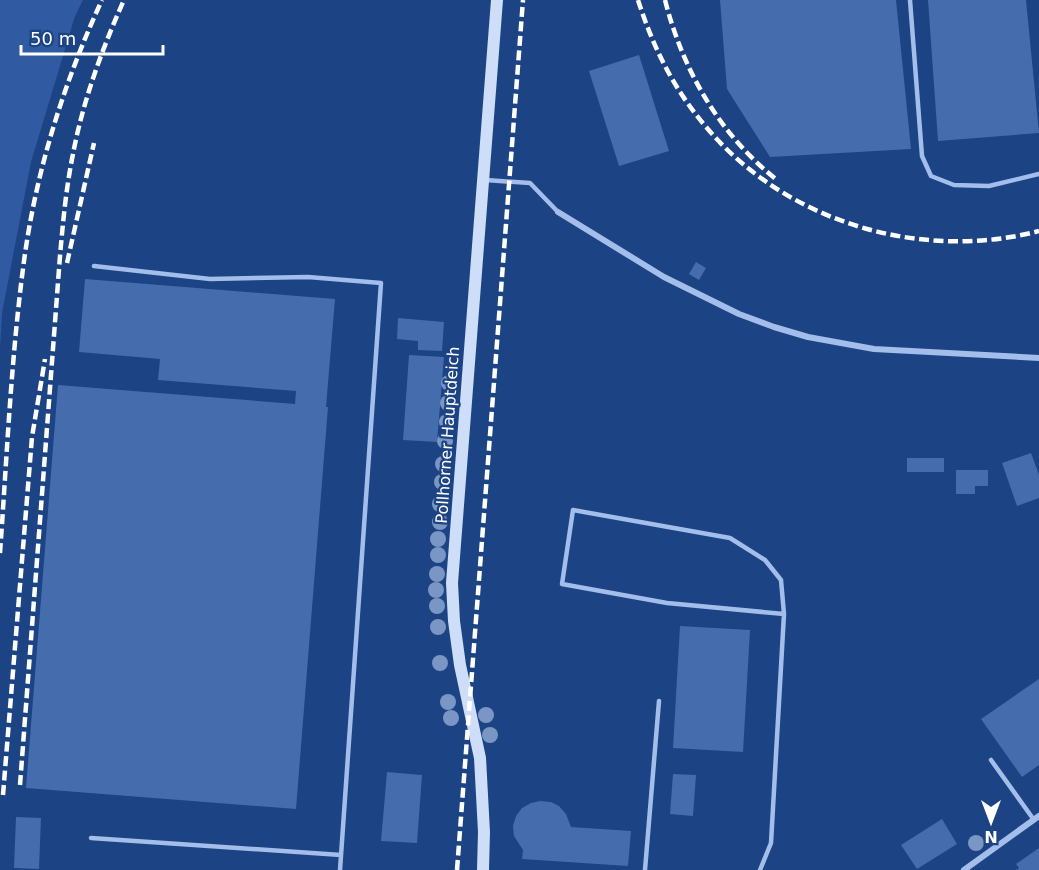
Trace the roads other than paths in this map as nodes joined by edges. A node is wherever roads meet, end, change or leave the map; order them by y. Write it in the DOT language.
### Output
graph roads {
  1 [pos="497,0"];
  2 [pos="910,0"];
  3 [pos="1039,174"];
  4 [pos="483,179"];
  5 [pos="558,212"];
  6 [pos="94,266"];
  7 [pos="1039,358"];
  8 [pos="784,614"];
  9 [pos="659,702"];
  10 [pos="991,760"];
  11 [pos="1036,818"];
  12 [pos="91,838"];
  13 [pos="341,855"];
  14 [pos="340,870"];
  15 [pos="483,870"];
  16 [pos="645,870"];
  17 [pos="760,870"];
  18 [pos="964,870"];
  1 -- 4 [label="main road, Pollhorner Hauptdeich"];
  2 -- 3 [label="lane"];
  4 -- 5 [label="lane"];
  4 -- 15 [label="main road, Pollhorner Hauptdeich"];
  5 -- 7 [label="street"];
  6 -- 13 [label="lane"];
  8 -- 8 [label="lane"];
  8 -- 17 [label="lane"];
  9 -- 16 [label="lane"];
  10 -- 11 [label="lane"];
  11 -- 18 [label="street"];
  12 -- 13 [label="lane"];
  13 -- 14 [label="lane"];
}
